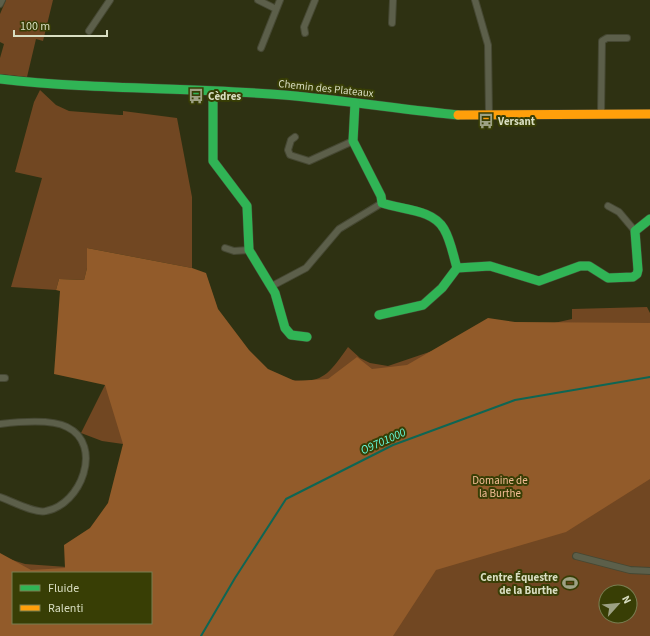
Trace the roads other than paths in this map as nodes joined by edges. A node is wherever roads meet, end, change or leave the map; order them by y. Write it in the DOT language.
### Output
graph roads {
  1 [pos="2,0"];
  2 [pos="110,0"];
  3 [pos="258,0"];
  4 [pos="280,0"];
  5 [pos="315,0"];
  6 [pos="393,0"];
  7 [pos="475,0"];
  8 [pos="0,4"];
  9 [pos="276,9"];
  10 [pos="392,23"];
  11 [pos="89,30"];
  12 [pos="305,33"];
  13 [pos="626,38"];
  14 [pos="261,48"];
  15 [pos="0,79"];
  16 [pos="213,92"];
  17 [pos="355,103"];
  18 [pos="650,114"];
  19 [pos="601,115"];
  20 [pos="489,116"];
  21 [pos="295,137"];
  22 [pos="353,141"];
  23 [pos="382,203"];
  24 [pos="608,206"];
  25 [pos="650,219"];
  26 [pos="635,231"];
  27 [pos="225,248"];
  28 [pos="249,250"];
  29 [pos="457,268"];
  30 [pos="272,286"];
  31 [pos="378,315"];
  32 [pos="306,337"];
  33 [pos="0,424"];
  34 [pos="0,497"];
  35 [pos="576,556"];
  36 [pos="650,571"];
  1 -- 8 [label="street"];
  2 -- 11 [label="street"];
  3 -- 9 [label="street"];
  4 -- 9 [label="street"];
  5 -- 12 [label="street"];
  6 -- 10 [label="street"];
  7 -- 20 [label="street"];
  9 -- 14 [label="street"];
  13 -- 19 [label="street"];
  15 -- 16 [label="street, Chemin des Plateaux"];
  16 -- 17 [label="street, Chemin des Plateaux"];
  16 -- 28 [label="street"];
  17 -- 20 [label="street, Chemin des Plateaux"];
  17 -- 22 [label="street"];
  18 -- 19 [label="street, Chemin des Plateaux"];
  19 -- 20 [label="street, Chemin des Plateaux"];
  21 -- 22 [label="street"];
  22 -- 23 [label="street"];
  23 -- 29 [label="street"];
  23 -- 30 [label="street"];
  24 -- 26 [label="street"];
  25 -- 26 [label="street"];
  26 -- 29 [label="street"];
  27 -- 28 [label="street"];
  28 -- 30 [label="street"];
  29 -- 31 [label="street"];
  30 -- 32 [label="street"];
  33 -- 34 [label="street"];
  35 -- 36 [label="street"];
}
